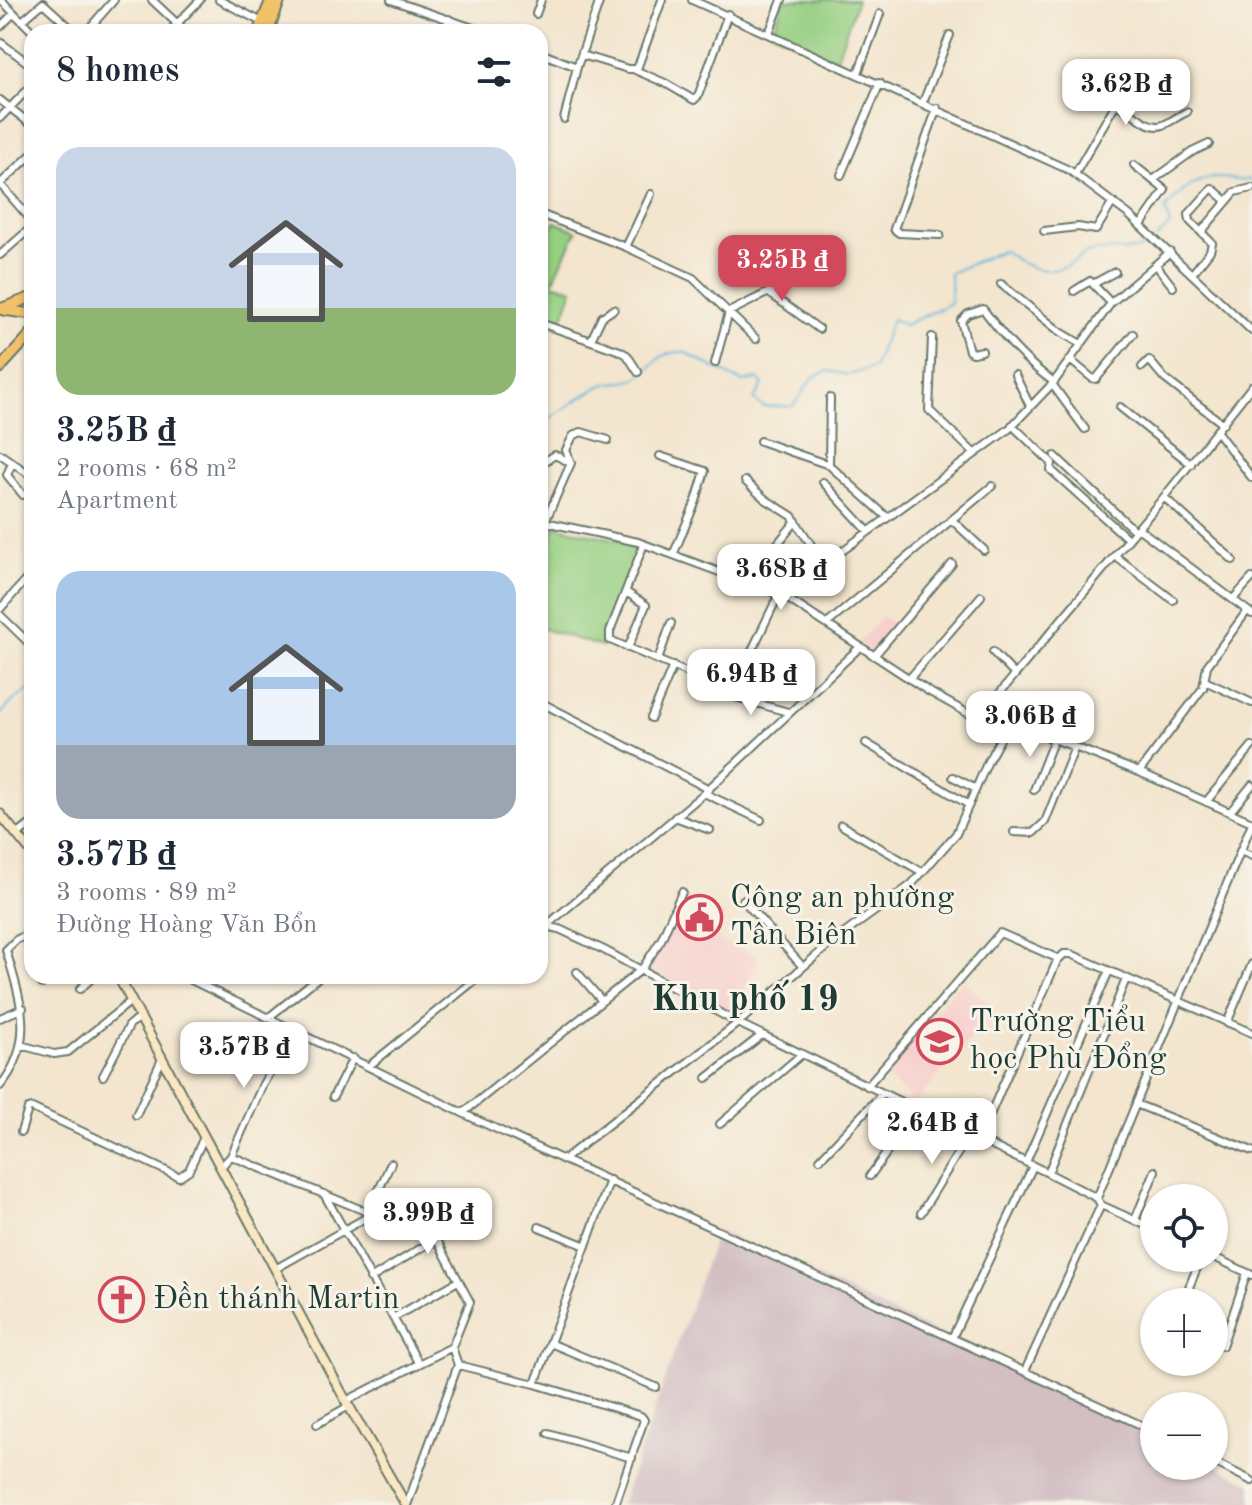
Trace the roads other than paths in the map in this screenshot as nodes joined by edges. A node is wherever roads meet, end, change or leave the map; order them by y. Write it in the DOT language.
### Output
graph roads {
  1 [pos="1,0"];
  2 [pos="114,0"];
  3 [pos="152,0"];
  4 [pos="200,0"];
  5 [pos="219,0"];
  6 [pos="271,0"];
  7 [pos="280,0"];
  8 [pos="391,0"];
  9 [pos="541,0"];
  10 [pos="600,0"];
  11 [pos="662,0"];
  12 [pos="692,0"];
  13 [pos="782,0"];
  14 [pos="14,13"];
  15 [pos="536,14"];
  16 [pos="728,14"];
  17 [pos="880,14"];
  18 [pos="449,19"];
  19 [pos="22,21"];
  20 [pos="178,22"];
  21 [pos="25,24"];
  22 [pos="66,24"];
  23 [pos="93,24"];
  24 [pos="255,24"];
  25 [pos="261,24"];
  26 [pos="271,24"];
  27 [pos="447,24"];
  28 [pos="463,24"];
  29 [pos="0,27"];
  30 [pos="769,33"];
  31 [pos="950,35"];
  32 [pos="0,42"];
  33 [pos="582,55"];
  34 [pos="548,56"];
  35 [pos="24,60"];
  36 [pos="577,67"];
  37 [pos="635,70"];
  38 [pos="858,73"];
  39 [pos="880,83"];
  40 [pos="24,93"];
  41 [pos="0,100"];
  42 [pos="923,102"];
  43 [pos="11,107"];
  44 [pos="937,108"];
  45 [pos="1187,112"];
  46 [pos="0,118"];
  47 [pos="24,118"];
  48 [pos="564,119"];
  49 [pos="1209,144"];
  50 [pos="24,162"];
  51 [pos="1134,165"];
  52 [pos="1075,174"];
  53 [pos="841,175"];
  54 [pos="1153,180"];
  55 [pos="1252,188"];
  56 [pos="651,194"];
  57 [pos="1227,201"];
  58 [pos="1113,202"];
  59 [pos="24,212"];
  60 [pos="548,217"];
  61 [pos="1141,225"];
  62 [pos="1044,231"];
  63 [pos="1201,232"];
  64 [pos="24,234"];
  65 [pos="940,235"];
  66 [pos="626,247"];
  67 [pos="800,247"];
  68 [pos="1170,252"];
  69 [pos="0,255"];
  70 [pos="1156,265"];
  71 [pos="1115,272"];
  72 [pos="1192,274"];
  73 [pos="1001,284"];
  74 [pos="1093,284"];
  75 [pos="1173,287"];
  76 [pos="1074,291"];
  77 [pos="769,293"];
  78 [pos="24,300"];
  79 [pos="1111,303"];
  80 [pos="0,309"];
  81 [pos="614,309"];
  82 [pos="729,312"];
  83 [pos="24,313"];
  84 [pos="548,326"];
  85 [pos="819,329"];
  86 [pos="1252,331"];
  87 [pos="1133,334"];
  88 [pos="932,337"];
  89 [pos="756,339"];
  90 [pos="591,340"];
  91 [pos="24,342"];
  92 [pos="1081,344"];
  93 [pos="982,351"];
  94 [pos="1070,360"];
  95 [pos="715,363"];
  96 [pos="1142,367"];
  97 [pos="0,368"];
  98 [pos="638,372"];
  99 [pos="1015,375"];
  100 [pos="1053,383"];
  101 [pos="1252,386"];
  102 [pos="830,398"];
  103 [pos="1030,406"];
  104 [pos="1120,407"];
  105 [pos="1223,424"];
  106 [pos="1012,425"];
  107 [pos="1085,429"];
  108 [pos="1217,432"];
  109 [pos="608,440"];
  110 [pos="760,441"];
  111 [pos="0,454"];
  112 [pos="975,454"];
  113 [pos="660,456"];
  114 [pos="1055,456"];
  115 [pos="548,459"];
  116 [pos="12,463"];
  117 [pos="571,463"];
  118 [pos="1191,464"];
  119 [pos="829,465"];
  120 [pos="24,471"];
  121 [pos="7,475"];
  122 [pos="1252,478"];
  123 [pos="745,481"];
  124 [pos="0,482"];
  125 [pos="823,482"];
  126 [pos="992,486"];
  127 [pos="23,495"];
  128 [pos="1164,497"];
  129 [pos="548,510"];
  130 [pos="887,517"];
  131 [pos="952,520"];
  132 [pos="796,521"];
  133 [pos="548,523"];
  134 [pos="1137,530"];
  135 [pos="868,531"];
  136 [pos="1128,539"];
  137 [pos="644,544"];
  138 [pos="775,547"];
  139 [pos="984,550"];
  140 [pos="673,555"];
  141 [pos="1115,556"];
  142 [pos="1233,560"];
  143 [pos="823,563"];
  144 [pos="952,564"];
  145 [pos="1252,578"];
  146 [pos="24,583"];
  147 [pos="626,592"];
  148 [pos="780,595"];
  149 [pos="981,596"];
  150 [pos="1233,599"];
  151 [pos="1173,600"];
  152 [pos="0,612"];
  153 [pos="1249,613"];
  154 [pos="671,623"];
  155 [pos="827,624"];
  156 [pos="24,638"];
  157 [pos="860,647"];
  158 [pos="628,648"];
  159 [pos="993,652"];
  160 [pos="874,656"];
  161 [pos="658,660"];
  162 [pos="717,662"];
  163 [pos="673,666"];
  164 [pos="1015,675"];
  165 [pos="700,678"];
  166 [pos="909,679"];
  167 [pos="1205,681"];
  168 [pos="721,693"];
  169 [pos="1252,703"];
  170 [pos="548,706"];
  171 [pos="788,712"];
  172 [pos="651,718"];
  173 [pos="978,719"];
  174 [pos="1009,723"];
  175 [pos="1054,739"];
  176 [pos="866,743"];
  177 [pos="1252,746"];
  178 [pos="1075,747"];
  179 [pos="1139,772"];
  180 [pos="953,777"];
  181 [pos="1252,785"];
  182 [pos="976,789"];
  183 [pos="1034,790"];
  184 [pos="706,791"];
  185 [pos="1206,802"];
  186 [pos="969,805"];
  187 [pos="1230,812"];
  188 [pos="0,814"];
  189 [pos="675,817"];
  190 [pos="761,820"];
  191 [pos="1252,822"];
  192 [pos="841,825"];
  193 [pos="24,829"];
  194 [pos="710,830"];
  195 [pos="1014,832"];
  196 [pos="17,835"];
  197 [pos="24,843"];
  198 [pos="1240,851"];
  199 [pos="1252,856"];
  200 [pos="922,872"];
  201 [pos="682,892"];
  202 [pos="743,900"];
  203 [pos="548,923"];
  204 [pos="548,928"];
  205 [pos="24,936"];
  206 [pos="1059,959"];
  207 [pos="1252,964"];
  208 [pos="803,967"];
  209 [pos="642,969"];
  210 [pos="1109,971"];
  211 [pos="577,972"];
  212 [pos="1126,979"];
  213 [pos="85,984"];
  214 [pos="122,984"];
  215 [pos="199,984"];
  216 [pos="310,984"];
  217 [pos="470,984"];
  218 [pos="80,989"];
  219 [pos="131,1001"];
  220 [pos="602,1001"];
  221 [pos="1179,1003"];
  222 [pos="23,1008"];
  223 [pos="0,1018"];
  224 [pos="140,1018"];
  225 [pos="268,1018"];
  226 [pos="738,1023"];
  227 [pos="1227,1023"];
  228 [pos="294,1030"];
  229 [pos="1252,1033"];
  230 [pos="762,1035"];
  231 [pos="20,1045"];
  232 [pos="802,1054"];
  233 [pos="353,1058"];
  234 [pos="162,1059"];
  235 [pos="369,1066"];
  236 [pos="103,1076"];
  237 [pos="707,1078"];
  238 [pos="0,1086"];
  239 [pos="867,1086"];
  240 [pos="882,1094"];
  241 [pos="333,1097"];
  242 [pos="1136,1104"];
  243 [pos="917,1110"];
  244 [pos="463,1113"];
  245 [pos="136,1115"];
  246 [pos="720,1124"];
  247 [pos="21,1132"];
  248 [pos="969,1135"];
  249 [pos="204,1137"];
  250 [pos="979,1140"];
  251 [pos="1252,1151"];
  252 [pos="231,1156"];
  253 [pos="820,1159"];
  254 [pos="563,1160"];
  255 [pos="391,1163"];
  256 [pos="1029,1164"];
  257 [pos="221,1167"];
  258 [pos="1155,1171"];
  259 [pos="1048,1173"];
  260 [pos="870,1176"];
  261 [pos="610,1180"];
  262 [pos="324,1194"];
  263 [pos="1099,1201"];
  264 [pos="371,1213"];
  265 [pos="921,1213"];
  266 [pos="1135,1220"];
  267 [pos="1140,1222"];
  268 [pos="539,1227"];
  269 [pos="343,1231"];
  270 [pos="436,1239"];
  271 [pos="586,1246"];
  272 [pos="1228,1264"];
  273 [pos="275,1269"];
  274 [pos="1250,1274"];
  275 [pos="370,1279"];
  276 [pos="458,1281"];
  277 [pos="393,1318"];
  278 [pos="1228,1331"];
  279 [pos="952,1338"];
  280 [pos="550,1343"];
  281 [pos="452,1347"];
  282 [pos="419,1364"];
  283 [pos="458,1365"];
  284 [pos="1025,1371"];
  285 [pos="535,1384"];
  286 [pos="656,1387"];
  287 [pos="348,1404"];
  288 [pos="317,1424"];
  289 [pos="1140,1424"];
  290 [pos="548,1433"];
  291 [pos="632,1458"];
  292 [pos="1228,1469"];
  293 [pos="1252,1481"];
  294 [pos="406,1505"];
  295 [pos="615,1505"];
  1 -- 14 [label="street"];
  2 -- 23 [label="street"];
  3 -- 20 [label="street"];
  4 -- 20 [label="street"];
  5 -- 24 [label="street"];
  6 -- 25 [label="main road"];
  7 -- 26 [label="main road"];
  8 -- 18 [label="street"];
  9 -- 15 [label="street"];
  10 -- 33 [label="street"];
  11 -- 37 [label="street"];
  12 -- 16 [label="street"];
  13 -- 30 [label="street"];
  14 -- 19 [label="street"];
  14 -- 29 [label="street"];
  16 -- 30 [label="street"];
  16 -- 37 [label="street"];
  17 -- 38 [label="street"];
  18 -- 27 [label="street"];
  18 -- 28 [label="street"];
  19 -- 21 [label="street"];
  19 -- 22 [label="street"];
  30 -- 38 [label="street"];
  31 -- 42 [label="street"];
  32 -- 35 [label="street"];
  33 -- 36 [label="street"];
  33 -- 37 [label="street"];
  34 -- 36 [label="street"];
  36 -- 48 [label="street"];
  38 -- 39 [label="street"];
  39 -- 42 [label="street"];
  39 -- 53 [label="street"];
  40 -- 43 [label="street"];
  41 -- 43 [label="street"];
  42 -- 44 [label="street"];
  43 -- 46 [label="street"];
  43 -- 47 [label="street"];
  44 -- 52 [label="street"];
  44 -- 65 [label="street"];
  45 -- 52 [label="street"];
  49 -- 54 [label="street"];
  50 -- 59 [label="street"];
  51 -- 54 [label="street"];
  52 -- 58 [label="street"];
  54 -- 61 [label="street"];
  55 -- 57 [label="street"];
  56 -- 66 [label="street"];
  57 -- 63 [label="street"];
  57 -- 63 [label="street"];
  58 -- 61 [label="street"];
  58 -- 62 [label="street"];
  60 -- 66 [label="street"];
  61 -- 68 [label="street"];
  63 -- 72 [label="street"];
  64 -- 69 [label="street"];
  66 -- 82 [label="street"];
  67 -- 77 [label="street"];
  68 -- 70 [label="street"];
  68 -- 72 [label="street"];
  70 -- 75 [label="street"];
  70 -- 79 [label="street"];
  71 -- 74 [label="street"];
  72 -- 86 [label="street"];
  73 -- 92 [label="street"];
  74 -- 76 [label="street"];
  74 -- 79 [label="street"];
  77 -- 82 [label="street"];
  77 -- 85 [label="street"];
  78 -- 80 [label="main road"];
  79 -- 92 [label="street"];
  80 -- 83 [label="main road"];
  81 -- 90 [label="street"];
  82 -- 89 [label="street"];
  82 -- 95 [label="street"];
  84 -- 90 [label="street"];
  87 -- 94 [label="street"];
  88 -- 112 [label="street"];
  90 -- 98 [label="street"];
  91 -- 97 [label="main road"];
  92 -- 94 [label="street"];
  93 -- 100 [label="street"];
  94 -- 100 [label="street"];
  96 -- 105 [label="street"];
  99 -- 103 [label="street"];
  100 -- 103 [label="street"];
  100 -- 107 [label="street"];
  101 -- 105 [label="street"];
  102 -- 119 [label="street"];
  103 -- 106 [label="street"];
  104 -- 118 [label="street"];
  105 -- 108 [label="street"];
  106 -- 112 [label="street"];
  106 -- 136 [label="street"];
  108 -- 118 [label="street"];
  108 -- 122 [label="street"];
  109 -- 117 [label="street"];
  110 -- 119 [label="street"];
  111 -- 116 [label="street"];
  112 -- 130 [label="street"];
  113 -- 140 [label="street"];
  114 -- 134 [label="street"];
  115 -- 117 [label="street"];
  116 -- 120 [label="street"];
  116 -- 121 [label="street"];
  117 -- 129 [label="street"];
  118 -- 128 [label="street"];
  119 -- 130 [label="street"];
  121 -- 124 [label="street"];
  121 -- 127 [label="street"];
  123 -- 132 [label="street"];
  125 -- 135 [label="street"];
  126 -- 131 [label="street"];
  128 -- 134 [label="street"];
  128 -- 142 [label="street"];
  130 -- 135 [label="street"];
  131 -- 139 [label="street"];
  131 -- 155 [label="street"];
  132 -- 138 [label="street"];
  132 -- 143 [label="street"];
  133 -- 137 [label="street"];
  134 -- 136 [label="street"];
  134 -- 150 [label="street"];
  135 -- 143 [label="street"];
  136 -- 141 [label="street"];
  137 -- 140 [label="street"];
  137 -- 147 [label="street"];
  140 -- 148 [label="street"];
  141 -- 151 [label="street"];
  141 -- 164 [label="street"];
  143 -- 148 [label="street"];
  144 -- 160 [label="street"];
  145 -- 150 [label="street"];
  146 -- 152 [label="street"];
  147 -- 158 [label="street"];
  147 -- 158 [label="street"];
  148 -- 155 [label="street"];
  148 -- 162 [label="street"];
  149 -- 166 [label="street"];
  150 -- 153 [label="street"];
  152 -- 156 [label="street"];
  153 -- 167 [label="street"];
  154 -- 161 [label="street"];
  155 -- 157 [label="street"];
  157 -- 160 [label="street"];
  157 -- 171 [label="street"];
  158 -- 161 [label="street"];
  159 -- 164 [label="street"];
  160 -- 166 [label="street"];
  161 -- 163 [label="street"];
  163 -- 165 [label="street"];
  163 -- 172 [label="street"];
  164 -- 173 [label="street"];
  166 -- 173 [label="street"];
  167 -- 169 [label="street"];
  167 -- 179 [label="street"];
  168 -- 171 [label="street"];
  170 -- 184 [label="street"];
  171 -- 184 [label="street"];
  173 -- 174 [label="street"];
  174 -- 175 [label="street"];
  174 -- 182 [label="street"];
  175 -- 178 [label="street"];
  175 -- 183 [label="street"];
  176 -- 186 [label="street"];
  177 -- 185 [label="street"];
  178 -- 179 [label="street"];
  178 -- 195 [label="street"];
  179 -- 185 [label="street"];
  180 -- 182 [label="street"];
  181 -- 187 [label="street"];
  182 -- 186 [label="street"];
  184 -- 189 [label="street"];
  184 -- 190 [label="street"];
  185 -- 187 [label="street"];
  186 -- 200 [label="street"];
  187 -- 191 [label="street"];
  188 -- 196 [label="main road"];
  189 -- 194 [label="street"];
  189 -- 203 [label="street"];
  191 -- 198 [label="street"];
  192 -- 200 [label="street"];
  193 -- 196 [label="street"];
  196 -- 197 [label="main road"];
  198 -- 199 [label="street"];
  198 -- 221 [label="street"];
  200 -- 208 [label="street"];
  201 -- 209 [label="street"];
  202 -- 208 [label="street"];
  204 -- 209 [label="street"];
  205 -- 222 [label="street"];
  206 -- 210 [label="street"];
  206 -- 239 [label="street"];
  206 -- 250 [label="street"];
  207 -- 227 [label="street"];
  208 -- 226 [label="street"];
  209 -- 220 [label="street"];
  209 -- 226 [label="street"];
  210 -- 212 [label="street"];
  210 -- 256 [label="street"];
  211 -- 220 [label="street"];
  212 -- 221 [label="street"];
  212 -- 259 [label="street"];
  213 -- 218 [label="street"];
  214 -- 219 [label="main road"];
  215 -- 225 [label="street"];
  216 -- 225 [label="street"];
  217 -- 235 [label="street"];
  219 -- 224 [label="main road"];
  219 -- 231 [label="street"];
  220 -- 244 [label="street"];
  221 -- 227 [label="street"];
  221 -- 242 [label="street"];
  222 -- 223 [label="street"];
  222 -- 231 [label="street"];
  224 -- 234 [label="main road"];
  224 -- 236 [label="street"];
  225 -- 228 [label="street"];
  226 -- 230 [label="street"];
  226 -- 254 [label="street"];
  227 -- 229 [label="street"];
  228 -- 233 [label="street"];
  228 -- 252 [label="street"];
  230 -- 232 [label="street"];
  230 -- 237 [label="street"];
  231 -- 238 [label="street"];
  232 -- 239 [label="street"];
  232 -- 246 [label="street"];
  233 -- 235 [label="street"];
  233 -- 241 [label="street"];
  234 -- 245 [label="street"];
  234 -- 249 [label="main road"];
  235 -- 244 [label="street"];
  239 -- 240 [label="street"];
  240 -- 243 [label="street"];
  240 -- 253 [label="street"];
  242 -- 251 [label="street"];
  242 -- 263 [label="street"];
  243 -- 248 [label="street"];
  243 -- 260 [label="street"];
  244 -- 254 [label="street"];
  247 -- 249 [label="street"];
  248 -- 250 [label="street"];
  248 -- 265 [label="street"];
  249 -- 257 [label="main road"];
  250 -- 256 [label="street"];
  252 -- 257 [label="street"];
  252 -- 262 [label="street"];
  254 -- 261 [label="street"];
  255 -- 264 [label="street"];
  256 -- 259 [label="street"];
  256 -- 279 [label="street"];
  257 -- 273 [label="main road"];
  258 -- 266 [label="street"];
  259 -- 263 [label="street"];
  261 -- 271 [label="street"];
  261 -- 279 [label="street"];
  262 -- 264 [label="street"];
  262 -- 269 [label="street"];
  263 -- 266 [label="street"];
  263 -- 284 [label="street"];
  264 -- 269 [label="street"];
  264 -- 270 [label="street"];
  266 -- 267 [label="street"];
  268 -- 271 [label="street"];
  269 -- 273 [label="street"];
  269 -- 275 [label="street"];
  270 -- 275 [label="street"];
  270 -- 276 [label="street"];
  271 -- 280 [label="street"];
  272 -- 274 [label="street"];
  273 -- 287 [label="main road"];
  274 -- 278 [label="street"];
  275 -- 277 [label="street"];
  276 -- 277 [label="street"];
  276 -- 281 [label="street"];
  277 -- 282 [label="street"];
  279 -- 284 [label="street"];
  280 -- 285 [label="street"];
  280 -- 286 [label="street"];
  281 -- 282 [label="street"];
  281 -- 283 [label="street"];
  282 -- 287 [label="street"];
  283 -- 285 [label="street"];
  283 -- 294 [label="street"];
  284 -- 289 [label="street"];
  285 -- 291 [label="street"];
  287 -- 288 [label="street"];
  287 -- 294 [label="main road"];
  290 -- 291 [label="street"];
  291 -- 295 [label="street"];
  292 -- 293 [label="street"];
}
